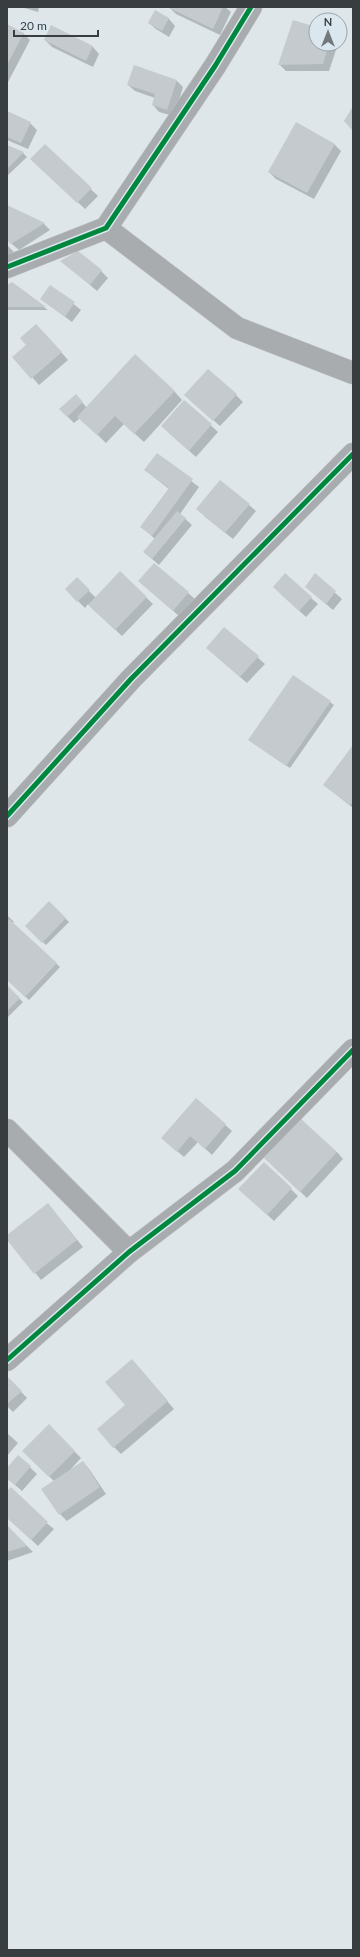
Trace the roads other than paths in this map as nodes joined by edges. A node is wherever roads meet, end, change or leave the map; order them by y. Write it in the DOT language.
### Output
graph roads {
  1 [pos="251,7"];
  2 [pos="106,228"];
  3 [pos="7,267"];
  4 [pos="353,373"];
  5 [pos="353,454"];
  6 [pos="7,816"];
  7 [pos="353,1050"];
  8 [pos="7,1130"];
  9 [pos="129,1252"];
  10 [pos="7,1360"];
  1 -- 2 [label="street"];
  2 -- 3 [label="street"];
  2 -- 4 [label="street"];
  5 -- 6 [label="street"];
  7 -- 9 [label="street"];
  8 -- 9 [label="street"];
  9 -- 10 [label="street"];
}
